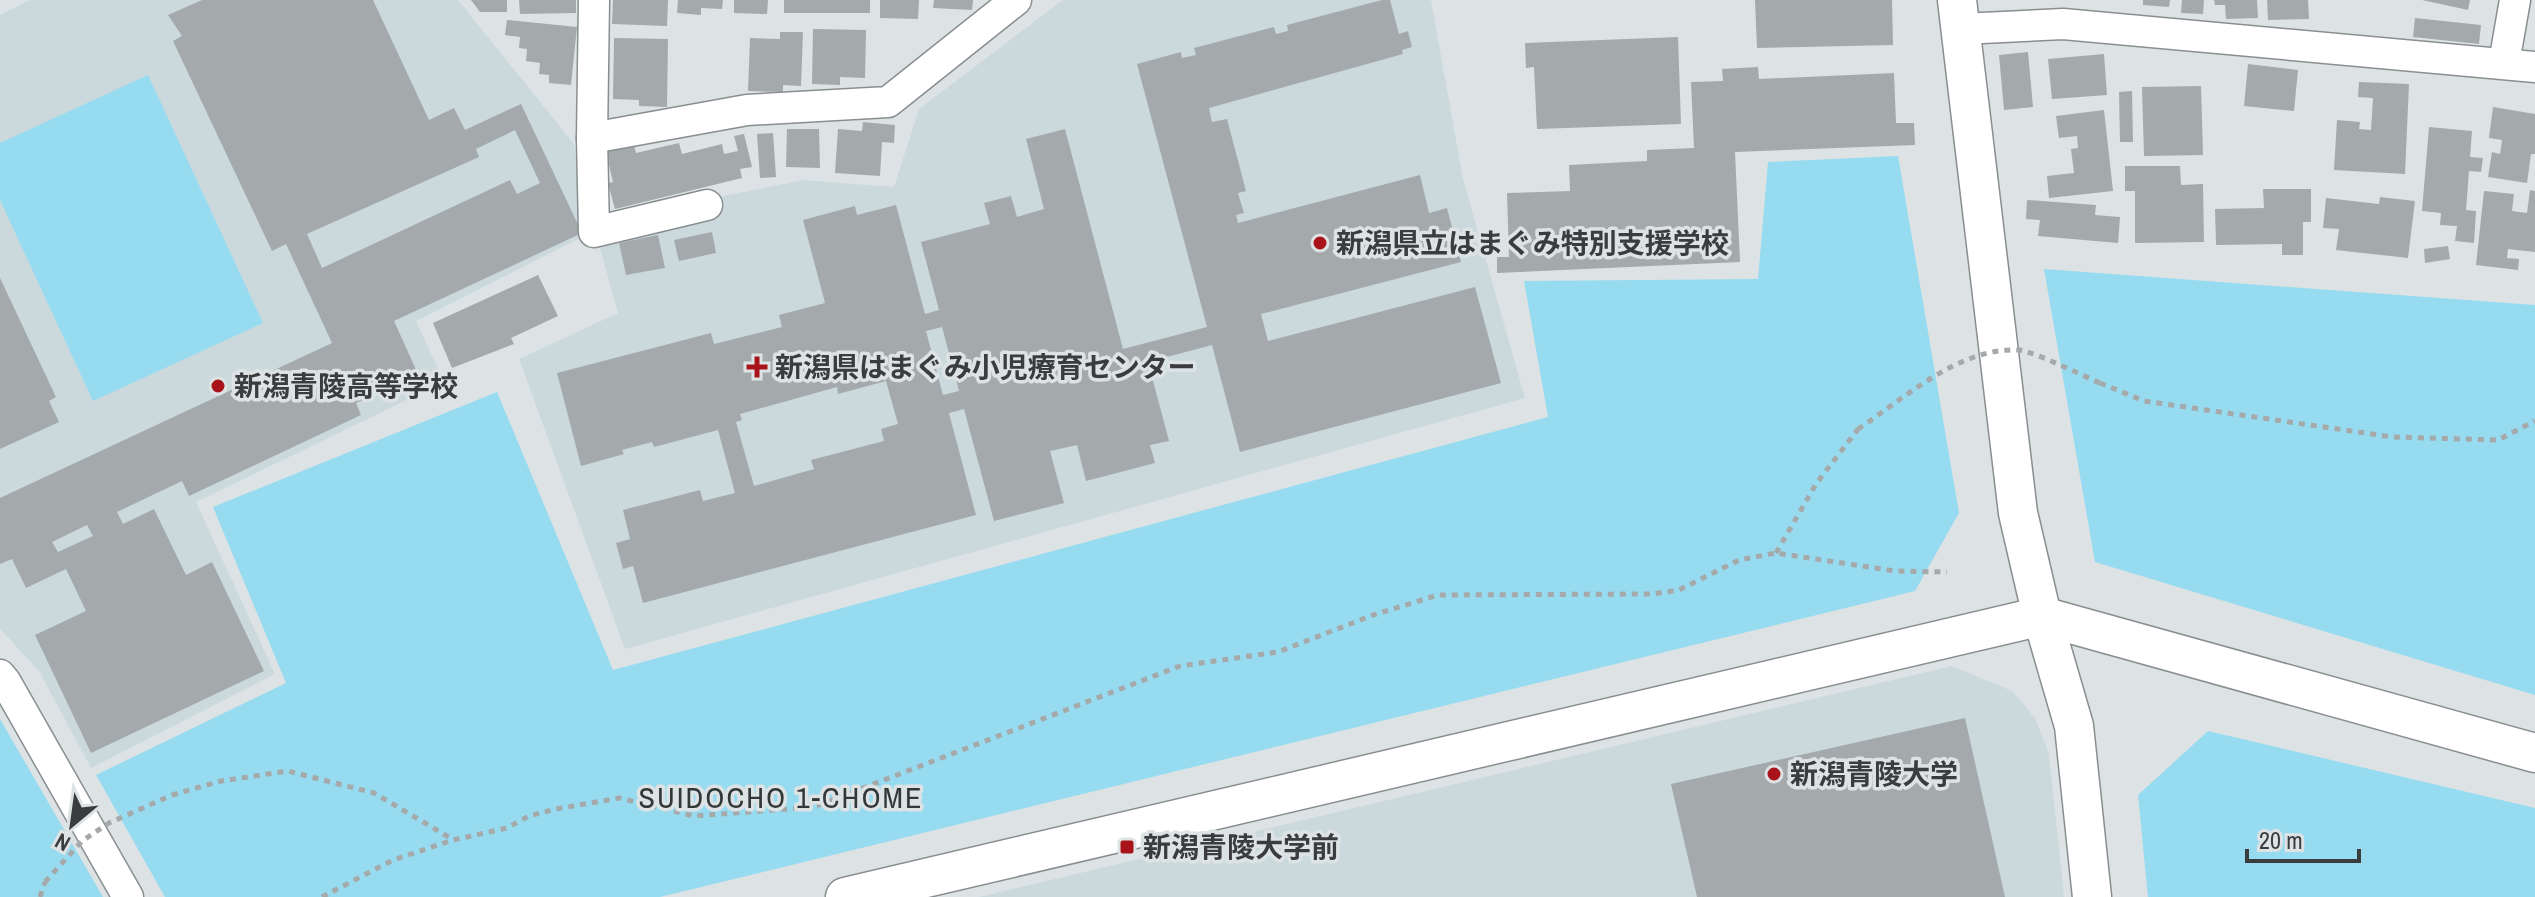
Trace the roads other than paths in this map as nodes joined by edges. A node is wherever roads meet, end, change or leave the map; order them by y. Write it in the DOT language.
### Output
graph roads {
  1 [pos="594,0"];
  2 [pos="1016,0"];
  3 [pos="2515,0"];
  4 [pos="1959,14"];
  5 [pos="2504,63"];
  6 [pos="2535,67"];
  7 [pos="592,138"];
  8 [pos="707,205"];
  9 [pos="2042,616"];
  10 [pos="0,675"];
  11 [pos="2535,753"];
  12 [pos="128,897"];
  13 [pos="845,897"];
  14 [pos="2092,897"];
  1 -- 7 [label="street"];
  2 -- 7 [label="street"];
  3 -- 5 [label="street"];
  4 -- 5 [label="street"];
  4 -- 9 [label="street"];
  5 -- 6 [label="street"];
  7 -- 8 [label="street"];
  9 -- 11 [label="street"];
  9 -- 13 [label="street"];
  9 -- 14 [label="street"];
  10 -- 12 [label="street"];
}
